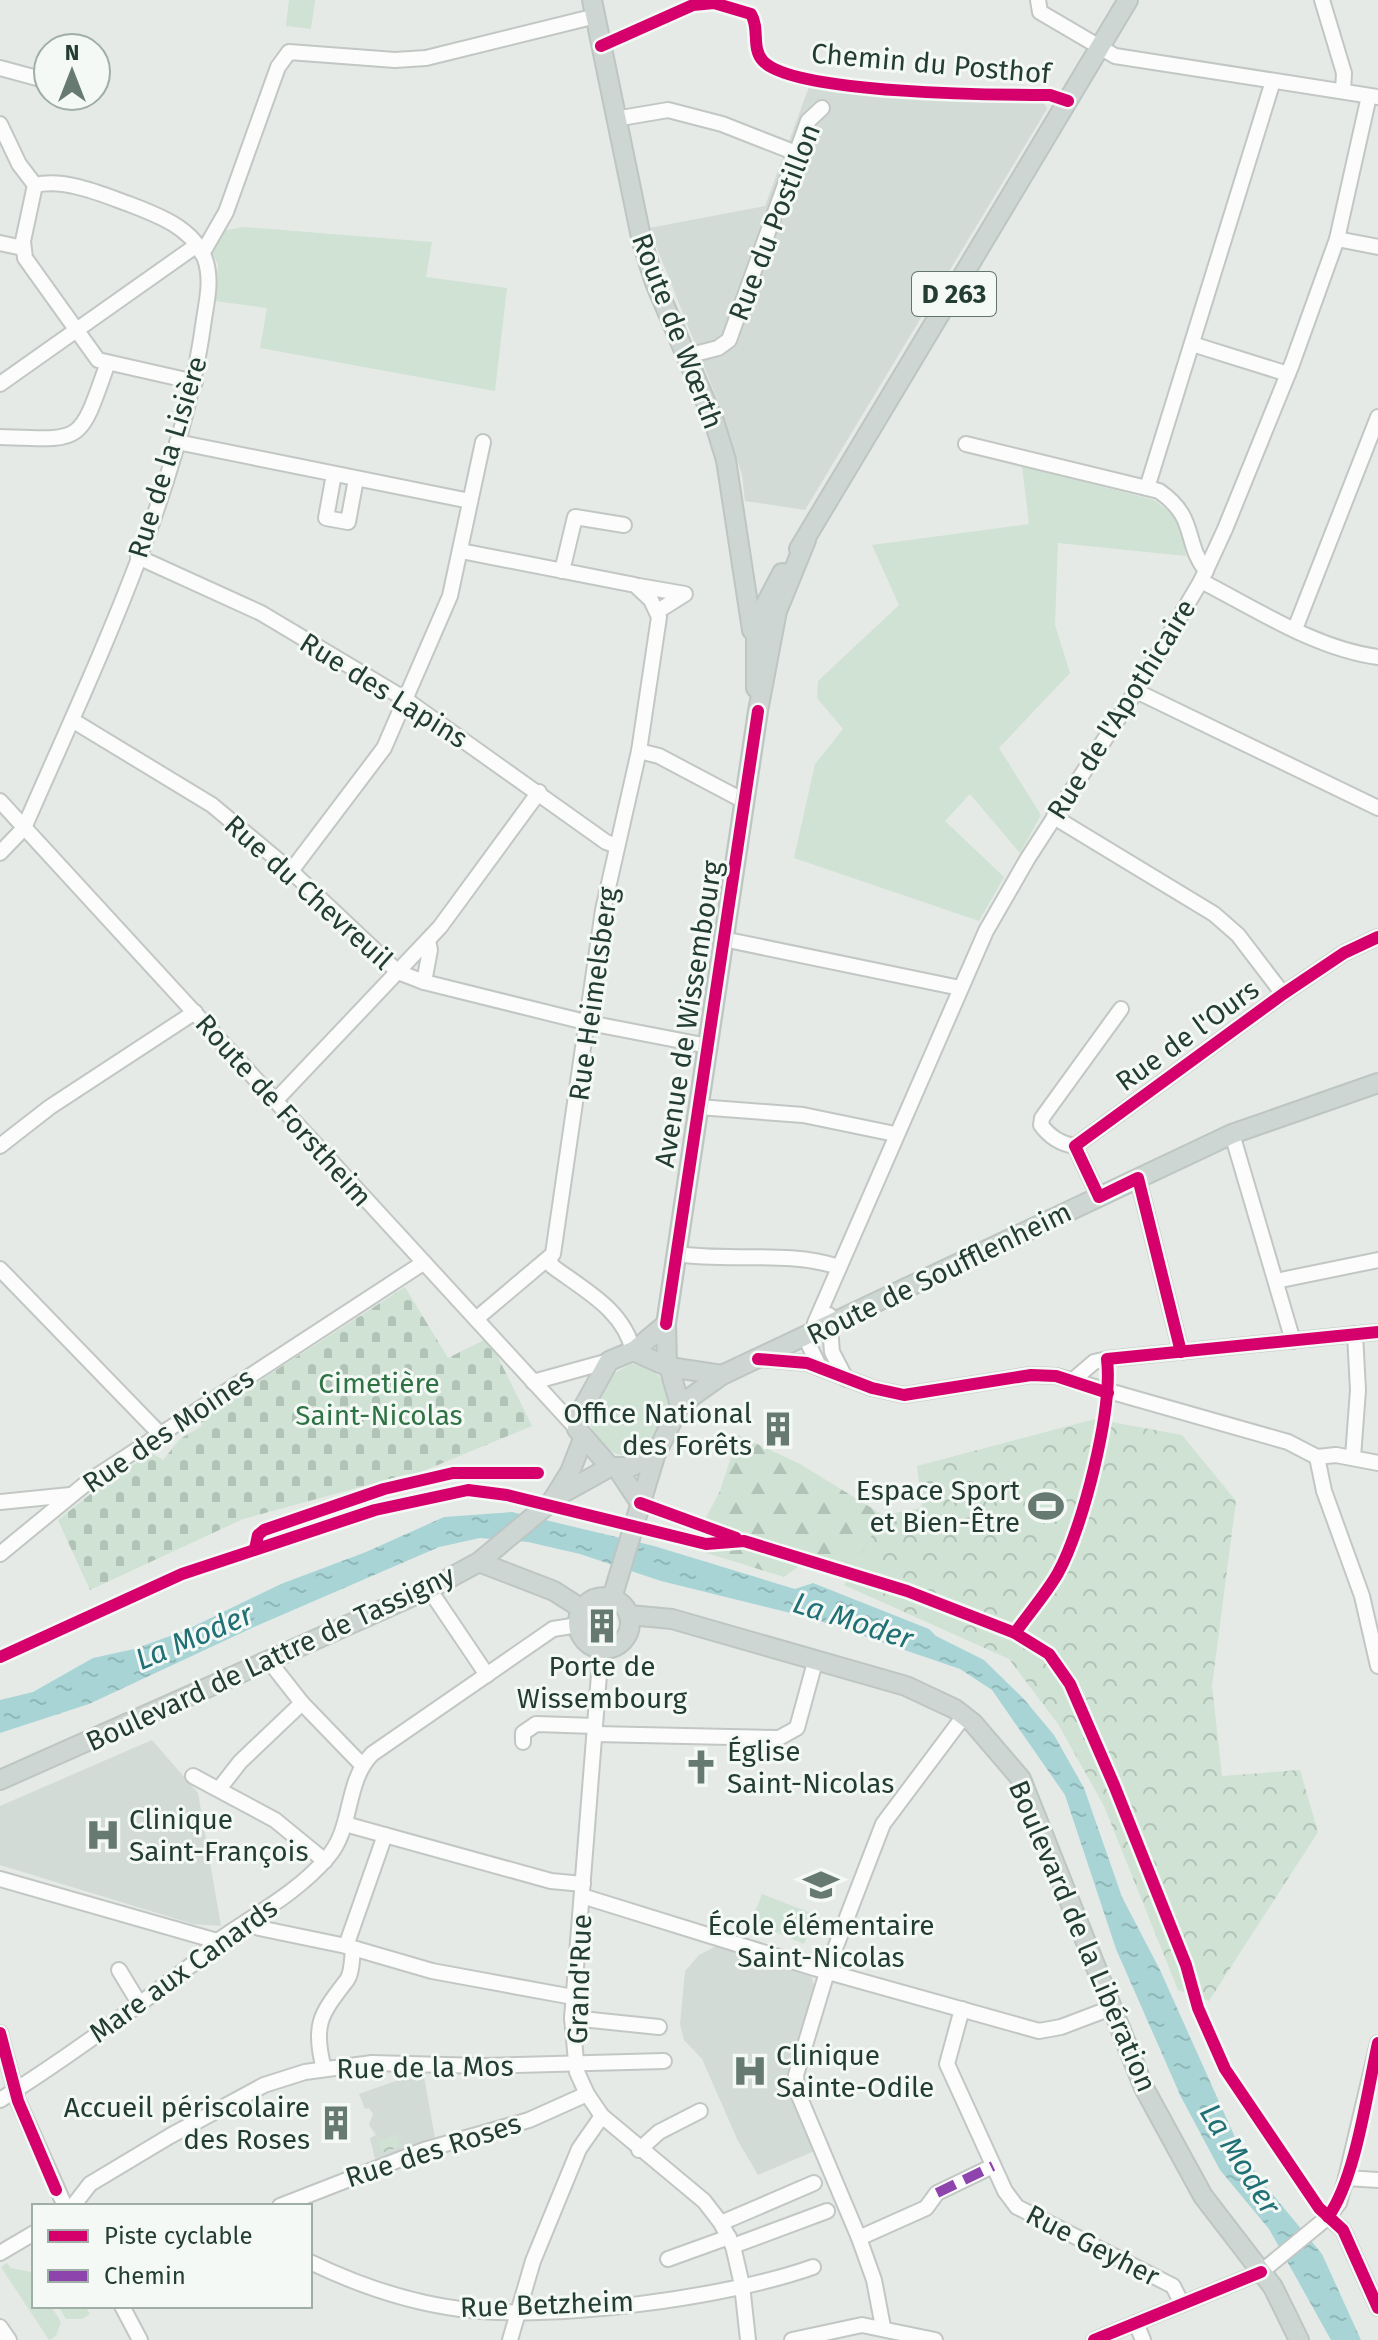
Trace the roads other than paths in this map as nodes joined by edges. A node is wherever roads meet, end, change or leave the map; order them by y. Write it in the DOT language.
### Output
graph roads {
  1 [pos="1038,0"];
  2 [pos="1128,0"];
  3 [pos="1322,0"];
  4 [pos="594,8"];
  5 [pos="1099,47"];
  6 [pos="0,68"];
  7 [pos="32,77"];
  8 [pos="1273,81"];
  9 [pos="1343,91"];
  10 [pos="1374,96"];
  11 [pos="822,108"];
  12 [pos="615,119"];
  13 [pos="0,124"];
  14 [pos="796,153"];
  15 [pos="35,185"];
  16 [pos="1337,239"];
  17 [pos="0,243"];
  18 [pos="1378,247"];
  19 [pos="23,248"];
  20 [pos="200,249"];
  21 [pos="75,331"];
  22 [pos="1192,344"];
  23 [pos="687,356"];
  24 [pos="107,365"];
  25 [pos="1288,374"];
  26 [pos="195,382"];
  27 [pos="0,384"];
  28 [pos="1378,417"];
  29 [pos="0,437"];
  30 [pos="177,442"];
  31 [pos="483,442"];
  32 [pos="966,444"];
  33 [pos="334,474"];
  34 [pos="356,479"];
  35 [pos="1147,488"];
  36 [pos="470,501"];
  37 [pos="624,525"];
  38 [pos="806,540"];
  39 [pos="461,551"];
  40 [pos="138,557"];
  41 [pos="562,571"];
  42 [pos="782,573"];
  43 [pos="1203,576"];
  44 [pos="744,579"];
  45 [pos="635,585"];
  46 [pos="770,602"];
  47 [pos="658,611"];
  48 [pos="1295,629"];
  49 [pos="753,639"];
  50 [pos="1378,657"];
  51 [pos="1136,691"];
  52 [pos="405,699"];
  53 [pos="758,711"];
  54 [pos="72,720"];
  55 [pos="639,751"];
  56 [pos="539,792"];
  57 [pos="0,801"];
  58 [pos="744,801"];
  59 [pos="1378,808"];
  60 [pos="1054,817"];
  61 [pos="24,828"];
  62 [pos="617,846"];
  63 [pos="0,853"];
  64 [pos="291,871"];
  65 [pos="1378,937"];
  66 [pos="723,939"];
  67 [pos="428,940"];
  68 [pos="398,972"];
  69 [pos="424,982"];
  70 [pos="960,988"];
  71 [pos="1283,994"];
  72 [pos="1121,1009"];
  73 [pos="195,1012"];
  74 [pos="589,1023"];
  75 [pos="708,1046"];
  76 [pos="1378,1083"];
  77 [pos="276,1100"];
  78 [pos="698,1107"];
  79 [pos="895,1134"];
  80 [pos="1232,1134"];
  81 [pos="0,1146"];
  82 [pos="1075,1146"];
  83 [pos="1138,1178"];
  84 [pos="1099,1197"];
  85 [pos="677,1254"];
  86 [pos="549,1258"];
  87 [pos="1378,1260"];
  88 [pos="423,1263"];
  89 [pos="839,1267"];
  90 [pos="0,1269"];
  91 [pos="1276,1281"];
  92 [pos="476,1319"];
  93 [pos="666,1324"];
  94 [pos="818,1331"];
  95 [pos="1378,1332"];
  96 [pos="1355,1334"];
  97 [pos="1293,1341"];
  98 [pos="634,1351"];
  99 [pos="1181,1352"];
  100 [pos="758,1359"];
  101 [pos="609,1361"];
  102 [pos="668,1366"];
  103 [pos="820,1368"];
  104 [pos="722,1375"];
  105 [pos="846,1379"];
  106 [pos="1073,1380"];
  107 [pos="533,1382"];
  108 [pos="680,1405"];
  109 [pos="160,1434"];
  110 [pos="580,1434"];
  111 [pos="655,1456"];
  112 [pos="1317,1457"];
  113 [pos="1353,1457"];
  114 [pos="1378,1463"];
  115 [pos="613,1468"];
  116 [pos="70,1495"];
  117 [pos="554,1499"];
  118 [pos="0,1502"];
  119 [pos="638,1510"];
  120 [pos="0,1554"];
  121 [pos="479,1562"];
  122 [pos="429,1589"];
  123 [pos="612,1598"];
  124 [pos="629,1615"];
  125 [pos="580,1617"];
  126 [pos="601,1649"];
  127 [pos="269,1661"];
  128 [pos="815,1662"];
  129 [pos="1378,1666"];
  130 [pos="487,1675"];
  131 [pos="302,1703"];
  132 [pos="964,1716"];
  133 [pos="595,1730"];
  134 [pos="523,1742"];
  135 [pos="362,1765"];
  136 [pos="193,1776"];
  137 [pos="0,1780"];
  138 [pos="219,1789"];
  139 [pos="345,1824"];
  140 [pos="385,1835"];
  141 [pos="325,1861"];
  142 [pos="0,1879"];
  143 [pos="583,1890"];
  144 [pos="250,1922"];
  145 [pos="217,1941"];
  146 [pos="350,1947"];
  147 [pos="119,1970"];
  148 [pos="828,1972"];
  149 [pos="573,1997"];
  150 [pos="139,2003"];
  151 [pos="1111,2008"];
  152 [pos="962,2009"];
  153 [pos="572,2018"];
  154 [pos="659,2027"];
  155 [pos="0,2033"];
  156 [pos="1378,2043"];
  157 [pos="664,2061"];
  158 [pos="576,2062"];
  159 [pos="324,2069"];
  160 [pos="14,2091"];
  161 [pos="587,2094"];
  162 [pos="0,2100"];
  163 [pos="700,2111"];
  164 [pos="602,2116"];
  165 [pos="639,2150"];
  166 [pos="993,2166"];
  167 [pos="1346,2178"];
  168 [pos="1378,2180"];
  169 [pos="814,2183"];
  170 [pos="64,2204"];
  171 [pos="75,2204"];
  172 [pos="285,2204"];
  173 [pos="827,2211"];
  174 [pos="1323,2221"];
  175 [pos="721,2223"];
  176 [pos="32,2234"];
  177 [pos="859,2238"];
  178 [pos="731,2242"];
  179 [pos="0,2253"];
  180 [pos="668,2259"];
  181 [pos="312,2263"];
  182 [pos="813,2267"];
  183 [pos="1261,2272"];
  184 [pos="742,2285"];
  185 [pos="1182,2304"];
  186 [pos="123,2308"];
  187 [pos="1378,2308"];
  188 [pos="517,2310"];
  189 [pos="1136,2323"];
  190 [pos="0,2327"];
  191 [pos="883,2327"];
  192 [pos="511,2334"];
  193 [pos="9,2340"];
  194 [pos="140,2340"];
  195 [pos="748,2340"];
  196 [pos="792,2340"];
  197 [pos="935,2340"];
  198 [pos="1094,2340"];
  199 [pos="1143,2340"];
  200 [pos="1299,2340"];
  1 -- 5 [label="street"];
  2 -- 5 [label="main road, Avenue de Wissembourg / D 263"];
  3 -- 9 [label="street"];
  4 -- 12 [label="main road, Route de Wœrth"];
  4 -- 20 [label="street"];
  5 -- 8 [label="street"];
  5 -- 38 [label="main road, Avenue de Wissembourg / D 263"];
  6 -- 7 [label="street"];
  8 -- 9 [label="street"];
  8 -- 22 [label="street"];
  9 -- 10 [label="street"];
  10 -- 16 [label="street, Rue de l'Apothicaire"];
  11 -- 14 [label="street, Rue du Postillon"];
  12 -- 14 [label="street"];
  12 -- 23 [label="main road, Route de Wœrth"];
  13 -- 15 [label="street"];
  14 -- 23 [label="street, Rue du Postillon"];
  15 -- 19 [label="street"];
  15 -- 20 [label="street"];
  16 -- 18 [label="street"];
  16 -- 25 [label="street, Rue de l'Apothicaire"];
  17 -- 19 [label="street"];
  19 -- 21 [label="street"];
  20 -- 21 [label="street"];
  20 -- 26 [label="street, Rue de la Lisière"];
  21 -- 24 [label="street"];
  21 -- 27 [label="street"];
  22 -- 25 [label="street"];
  22 -- 35 [label="street"];
  23 -- 44 [label="main road, Route de Wœrth"];
  24 -- 26 [label="street"];
  24 -- 29 [label="street"];
  25 -- 43 [label="street, Rue de l'Apothicaire"];
  26 -- 30 [label="street, Rue de la Lisière"];
  28 -- 48 [label="street"];
  30 -- 33 [label="street"];
  30 -- 40 [label="street, Rue de la Lisière"];
  31 -- 36 [label="street"];
  32 -- 35 [label="street"];
  33 -- 34 [label="street"];
  33 -- 34 [label="street"];
  34 -- 36 [label="street"];
  35 -- 43 [label="street"];
  36 -- 39 [label="street"];
  37 -- 41 [label="street"];
  38 -- 42 [label="main road, Avenue de Wissembourg / D 263"];
  38 -- 46 [label="main road, Avenue de Wissembourg / D 263"];
  39 -- 41 [label="street"];
  39 -- 52 [label="street"];
  40 -- 52 [label="street, Rue des Lapins"];
  40 -- 54 [label="street, Rue de la Lisière"];
  41 -- 45 [label="street"];
  42 -- 44 [label="main road"];
  42 -- 46 [label="main road, Avenue de Wissembourg / D 263"];
  43 -- 48 [label="street"];
  43 -- 51 [label="street, Rue de l'Apothicaire"];
  44 -- 46 [label="main road"];
  44 -- 49 [label="main road, Route de Wœrth"];
  45 -- 47 [label="street"];
  45 -- 47 [label="street"];
  46 -- 49 [label="main road, Avenue de Wissembourg / D 263"];
  46 -- 53 [label="main road, Avenue de Wissembourg / D 263"];
  47 -- 55 [label="street, Rue Heimelsberg"];
  48 -- 50 [label="street"];
  49 -- 53 [label="main road, Avenue de Wissembourg / D 263"];
  51 -- 59 [label="street"];
  51 -- 60 [label="street, Rue de l'Apothicaire"];
  52 -- 56 [label="street, Rue des Lapins"];
  52 -- 64 [label="street"];
  53 -- 58 [label="main road, Avenue de Wissembourg / D 263"];
  54 -- 61 [label="street, Rue de la Lisière"];
  54 -- 64 [label="street, Rue du Chevreuil"];
  55 -- 58 [label="street"];
  55 -- 62 [label="street, Rue Heimelsberg"];
  56 -- 62 [label="street, Rue des Lapins"];
  56 -- 67 [label="street"];
  57 -- 61 [label="street, Route de Forstheim"];
  58 -- 66 [label="main road, Avenue de Wissembourg / D 263"];
  60 -- 70 [label="street, Rue de l'Apothicaire"];
  60 -- 71 [label="street"];
  61 -- 63 [label="street, Rue de la Lisière"];
  61 -- 73 [label="street, Route de Forstheim"];
  62 -- 74 [label="street, Rue Heimelsberg"];
  64 -- 68 [label="street, Rue du Chevreuil"];
  65 -- 71 [label="street, Rue de l'Ours"];
  66 -- 70 [label="street"];
  66 -- 75 [label="main road, Avenue de Wissembourg / D 263"];
  67 -- 68 [label="street"];
  67 -- 69 [label="street"];
  68 -- 69 [label="street, Rue du Chevreuil"];
  68 -- 77 [label="street"];
  69 -- 74 [label="street, Rue du Chevreuil"];
  70 -- 79 [label="street, Rue de l'Apothicaire"];
  71 -- 82 [label="street, Rue de l'Ours"];
  72 -- 82 [label="street"];
  73 -- 77 [label="street, Route de Forstheim"];
  73 -- 81 [label="street"];
  74 -- 75 [label="street, Rue du Chevreuil"];
  74 -- 86 [label="street, Rue Heimelsberg"];
  75 -- 78 [label="main road, Avenue de Wissembourg / D 263"];
  76 -- 80 [label="main road, Route de Soufflenheim"];
  77 -- 88 [label="street, Route de Forstheim"];
  78 -- 79 [label="street"];
  78 -- 85 [label="main road, Avenue de Wissembourg / D 263"];
  79 -- 89 [label="street, Rue de l'Apothicaire"];
  80 -- 83 [label="main road, Route de Soufflenheim"];
  80 -- 91 [label="street"];
  82 -- 84 [label="street"];
  83 -- 84 [label="main road, Route de Soufflenheim"];
  83 -- 99 [label="street"];
  84 -- 94 [label="main road, Route de Soufflenheim"];
  85 -- 89 [label="street"];
  85 -- 93 [label="main road, Avenue de Wissembourg / D 263"];
  86 -- 92 [label="street"];
  86 -- 98 [label="street"];
  87 -- 91 [label="street"];
  88 -- 92 [label="street, Route de Forstheim"];
  88 -- 109 [label="street, Rue des Moines"];
  89 -- 94 [label="street, Rue de l'Apothicaire"];
  90 -- 109 [label="street"];
  91 -- 97 [label="street"];
  92 -- 107 [label="street, Route de Forstheim"];
  93 -- 98 [label="main road"];
  93 -- 102 [label="main road, Avenue de Wissembourg / D 263"];
  94 -- 100 [label="main road, Route de Soufflenheim"];
  94 -- 103 [label="street"];
  94 -- 105 [label="street"];
  95 -- 96 [label="street"];
  96 -- 97 [label="street"];
  96 -- 113 [label="street"];
  97 -- 99 [label="street"];
  98 -- 101 [label="main road"];
  98 -- 102 [label="main road"];
  99 -- 106 [label="street"];
  100 -- 103 [label="street"];
  100 -- 104 [label="main road, Route de Soufflenheim"];
  101 -- 107 [label="street"];
  101 -- 110 [label="main road"];
  102 -- 104 [label="main road"];
  102 -- 108 [label="main road"];
  103 -- 105 [label="street"];
  104 -- 108 [label="main road, Route de Soufflenheim"];
  105 -- 106 [label="street"];
  106 -- 112 [label="street"];
  107 -- 110 [label="street, Route de Forstheim"];
  108 -- 111 [label="main road"];
  109 -- 116 [label="street, Rue des Moines"];
  110 -- 115 [label="main road"];
  110 -- 117 [label="main road"];
  111 -- 115 [label="main road"];
  111 -- 119 [label="main road"];
  112 -- 113 [label="street"];
  112 -- 129 [label="street"];
  113 -- 114 [label="street"];
  115 -- 117 [label="main road"];
  115 -- 119 [label="main road"];
  116 -- 118 [label="street"];
  116 -- 120 [label="street, Rue des Moines"];
  117 -- 121 [label="main road"];
  119 -- 123 [label="main road"];
  121 -- 122 [label="main road, Boulevard de Lattre de Tassigny"];
  121 -- 125 [label="main road, Boulevard de Lattre de Tassigny"];
  122 -- 127 [label="main road, Boulevard de Lattre de Tassigny"];
  122 -- 130 [label="street"];
  123 -- 124 [label="main road"];
  123 -- 125 [label="main road"];
  124 -- 126 [label="main road"];
  124 -- 128 [label="main road, Boulevard de la Libération"];
  125 -- 126 [label="main road"];
  125 -- 130 [label="street"];
  126 -- 133 [label="street, Grand'Rue"];
  127 -- 131 [label="street"];
  127 -- 137 [label="main road, Boulevard de Lattre de Tassigny"];
  128 -- 132 [label="main road, Boulevard de la Libération"];
  128 -- 133 [label="street"];
  130 -- 135 [label="street"];
  131 -- 135 [label="street"];
  131 -- 138 [label="street"];
  132 -- 148 [label="street"];
  132 -- 151 [label="main road, Boulevard de la Libération"];
  133 -- 134 [label="street"];
  133 -- 143 [label="street, Grand'Rue"];
  135 -- 139 [label="street, Mare aux Canards"];
  136 -- 138 [label="street"];
  138 -- 141 [label="street"];
  139 -- 140 [label="street"];
  139 -- 141 [label="street, Mare aux Canards"];
  140 -- 143 [label="street"];
  140 -- 146 [label="street"];
  141 -- 144 [label="street, Mare aux Canards"];
  142 -- 145 [label="street"];
  143 -- 148 [label="street"];
  143 -- 149 [label="street, Grand'Rue"];
  144 -- 145 [label="street, Mare aux Canards"];
  144 -- 146 [label="street"];
  145 -- 150 [label="street, Mare aux Canards"];
  146 -- 149 [label="street"];
  146 -- 159 [label="street"];
  147 -- 150 [label="street"];
  148 -- 152 [label="street"];
  148 -- 177 [label="street"];
  149 -- 153 [label="street, Grand'Rue"];
  150 -- 160 [label="street, Mare aux Canards"];
  151 -- 152 [label="street"];
  151 -- 183 [label="main road, Boulevard de la Libération"];
  152 -- 166 [label="street, Rue Geyher"];
  153 -- 154 [label="street"];
  153 -- 158 [label="street, Grand'Rue"];
  155 -- 160 [label="street"];
  156 -- 167 [label="street"];
  157 -- 158 [label="street, Rue de la Mos"];
  158 -- 159 [label="street, Rue de la Mos"];
  158 -- 161 [label="street, Grand'Rue"];
  159 -- 171 [label="street, Rue de la Mos"];
  160 -- 162 [label="street, Mare aux Canards"];
  160 -- 170 [label="street"];
  161 -- 164 [label="street, Grand'Rue"];
  161 -- 172 [label="street, Rue des Roses"];
  163 -- 165 [label="street"];
  164 -- 165 [label="street, Grand'Rue"];
  164 -- 188 [label="street"];
  165 -- 175 [label="street, Grand'Rue"];
  166 -- 177 [label="street"];
  166 -- 185 [label="street, Rue Geyher"];
  167 -- 168 [label="street"];
  167 -- 174 [label="street"];
  169 -- 175 [label="street"];
  173 -- 178 [label="street"];
  174 -- 183 [label="street"];
  174 -- 187 [label="street"];
  175 -- 178 [label="street, Grand'Rue"];
  176 -- 179 [label="street"];
  177 -- 191 [label="street"];
  178 -- 180 [label="street"];
  178 -- 184 [label="street, Grand'Rue"];
  181 -- 188 [label="street, Rue Betzheim"];
  182 -- 184 [label="street, Rue Betzheim"];
  183 -- 185 [label="street"];
  183 -- 200 [label="main road, Boulevard de la Libération"];
  184 -- 188 [label="street, Rue Betzheim"];
  184 -- 195 [label="street, Grand'Rue"];
  185 -- 189 [label="street"];
  186 -- 194 [label="street"];
  188 -- 192 [label="street"];
  189 -- 198 [label="street"];
  189 -- 199 [label="street"];
  190 -- 193 [label="street"];
  191 -- 196 [label="street"];
  191 -- 197 [label="street"];
}
